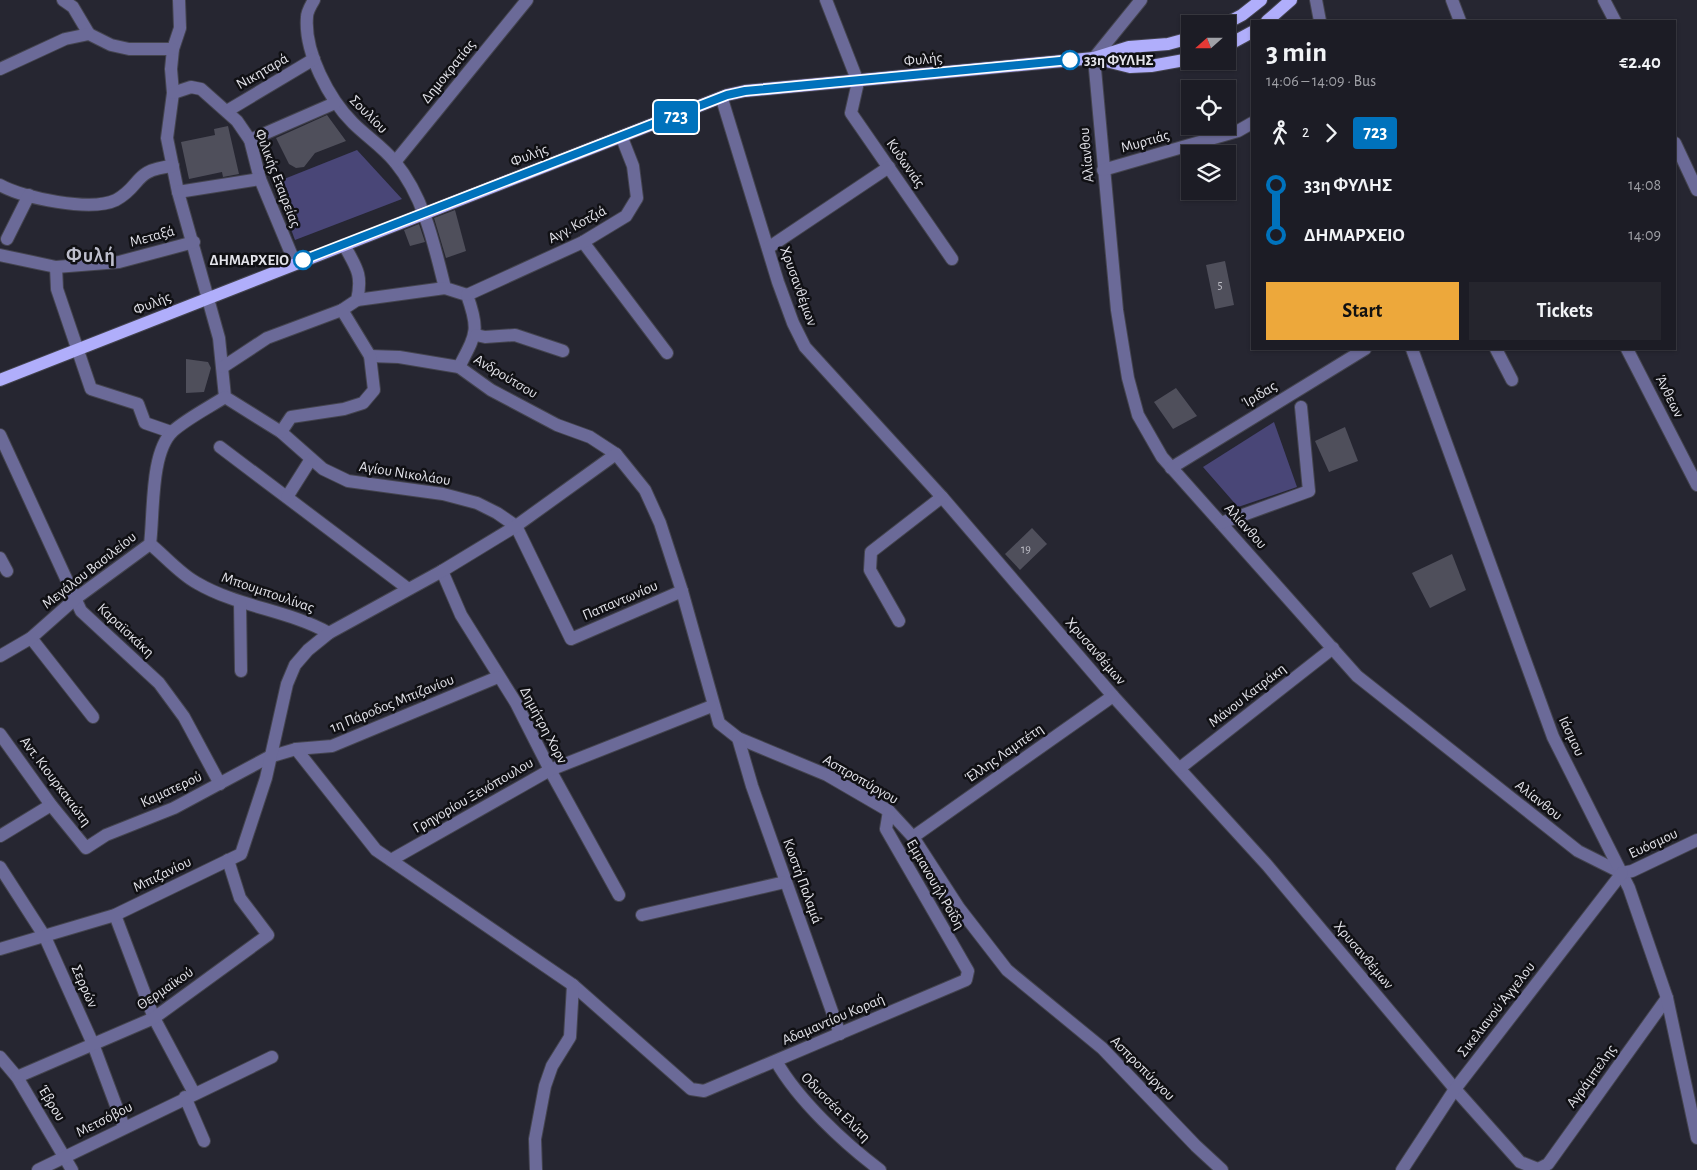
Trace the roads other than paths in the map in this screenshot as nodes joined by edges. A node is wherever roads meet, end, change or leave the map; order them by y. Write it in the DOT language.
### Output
graph roads {
  1 [pos="63,0"];
  2 [pos="179,0"];
  3 [pos="314,0"];
  4 [pos="527,0"];
  5 [pos="826,0"];
  6 [pos="1141,0"];
  7 [pos="1261,0"];
  8 [pos="1291,0"];
  9 [pos="1316,0"];
  10 [pos="1452,0"];
  11 [pos="1604,0"];
  12 [pos="1236,18"];
  13 [pos="1268,20"];
  14 [pos="1320,20"];
  15 [pos="1460,20"];
  16 [pos="1614,20"];
  17 [pos="1251,32"];
  18 [pos="89,34"];
  19 [pos="1181,40"];
  20 [pos="1236,40"];
  21 [pos="173,49"];
  22 [pos="1094,58"];
  23 [pos="314,59"];
  24 [pos="1181,61"];
  25 [pos="0,69"];
  26 [pos="858,82"];
  27 [pos="173,93"];
  28 [pos="722,99"];
  29 [pos="335,103"];
  30 [pos="227,111"];
  31 [pos="1251,124"];
  32 [pos="622,138"];
  33 [pos="250,140"];
  34 [pos="1676,145"];
  35 [pos="395,162"];
  36 [pos="173,166"];
  37 [pos="889,167"];
  38 [pos="1103,170"];
  39 [pos="260,179"];
  40 [pos="0,185"];
  41 [pos="1697,190"];
  42 [pos="178,192"];
  43 [pos="29,195"];
  44 [pos="424,212"];
  45 [pos="7,239"];
  46 [pos="194,242"];
  47 [pos="583,242"];
  48 [pos="344,245"];
  49 [pos="768,248"];
  50 [pos="0,255"];
  51 [pos="952,259"];
  52 [pos="295,263"];
  53 [pos="56,267"];
  54 [pos="445,288"];
  55 [pos="467,295"];
  56 [pos="208,298"];
  57 [pos="357,300"];
  58 [pos="342,310"];
  59 [pos="476,335"];
  60 [pos="79,350"];
  61 [pos="1363,350"];
  62 [pos="1412,350"];
  63 [pos="1497,350"];
  64 [pos="1628,350"];
  65 [pos="563,351"];
  66 [pos="667,353"];
  67 [pos="370,356"];
  68 [pos="222,367"];
  69 [pos="459,367"];
  70 [pos="0,380"];
  71 [pos="1512,380"];
  72 [pos="225,396"];
  73 [pos="1301,407"];
  74 [pos="172,432"];
  75 [pos="281,432"];
  76 [pos="0,436"];
  77 [pos="220,447"];
  78 [pos="616,454"];
  79 [pos="311,460"];
  80 [pos="1171,468"];
  81 [pos="1697,485"];
  82 [pos="287,497"];
  83 [pos="942,497"];
  84 [pos="1221,523"];
  85 [pos="516,526"];
  86 [pos="150,544"];
  87 [pos="0,558"];
  88 [pos="7,571"];
  89 [pos="442,571"];
  90 [pos="407,588"];
  91 [pos="682,591"];
  92 [pos="75,599"];
  93 [pos="240,602"];
  94 [pos="899,621"];
  95 [pos="329,632"];
  96 [pos="31,638"];
  97 [pos="1333,648"];
  98 [pos="0,656"];
  99 [pos="241,671"];
  100 [pos="498,677"];
  101 [pos="1113,696"];
  102 [pos="712,706"];
  103 [pos="92,717"];
  104 [pos="0,734"];
  105 [pos="738,738"];
  106 [pos="296,749"];
  107 [pos="269,758"];
  108 [pos="1180,768"];
  109 [pos="550,770"];
  110 [pos="220,784"];
  111 [pos="51,805"];
  112 [pos="889,811"];
  113 [pos="0,836"];
  114 [pos="913,837"];
  115 [pos="1697,840"];
  116 [pos="86,848"];
  117 [pos="228,860"];
  118 [pos="391,860"];
  119 [pos="0,866"];
  120 [pos="1622,873"];
  121 [pos="786,882"];
  122 [pos="619,895"];
  123 [pos="115,915"];
  124 [pos="642,915"];
  125 [pos="45,937"];
  126 [pos="0,949"];
  127 [pos="968,971"];
  128 [pos="573,985"];
  129 [pos="1666,998"];
  130 [pos="154,1018"];
  131 [pos="840,1034"];
  132 [pos="93,1044"];
  133 [pos="0,1056"];
  134 [pos="272,1057"];
  135 [pos="776,1060"];
  136 [pos="17,1077"];
  137 [pos="1455,1089"];
  138 [pos="189,1095"];
  139 [pos="124,1126"];
  140 [pos="1697,1138"];
  141 [pos="204,1141"];
  142 [pos="66,1157"];
  143 [pos="1538,1169"];
  144 [pos="38,1170"];
  145 [pos="72,1170"];
  146 [pos="536,1170"];
  147 [pos="880,1170"];
  148 [pos="1222,1170"];
  149 [pos="1402,1170"];
  1 -- 18 [label="street"];
  2 -- 21 [label="street"];
  3 -- 23 [label="street, Σουλίου"];
  4 -- 35 [label="street, Δημοκρατίας"];
  5 -- 26 [label="street"];
  6 -- 22 [label="street"];
  7 -- 12 [label="main road"];
  8 -- 13 [label="main road"];
  9 -- 14 [label="street"];
  10 -- 15 [label="street"];
  11 -- 16 [label="street"];
  17 -- 20 [label="main road"];
  18 -- 21 [label="street"];
  18 -- 25 [label="street"];
  19 -- 22 [label="main road, Φυλής"];
  21 -- 27 [label="street"];
  22 -- 24 [label="main road, Φυλής"];
  22 -- 26 [label="main road, Φυλής"];
  22 -- 38 [label="street, Αλίανθου"];
  23 -- 29 [label="street, Σουλίου"];
  23 -- 30 [label="street, Νικηταρά"];
  26 -- 28 [label="main road, Φυλής"];
  26 -- 37 [label="street, Κυδωνιάς"];
  27 -- 30 [label="street, Φιλικής Εταιρείας"];
  27 -- 36 [label="street"];
  28 -- 32 [label="main road, Φυλής"];
  28 -- 49 [label="street, Χρυσανθέμων"];
  29 -- 33 [label="street"];
  29 -- 35 [label="street, Σουλίου"];
  30 -- 33 [label="street, Φιλικής Εταιρείας"];
  31 -- 38 [label="street, Μυρτιάς"];
  32 -- 44 [label="main road, Φυλής"];
  32 -- 47 [label="street, Αγγ. Κοτζιά"];
  33 -- 39 [label="street, Φιλικής Εταιρείας"];
  34 -- 41 [label="street"];
  35 -- 44 [label="street, Σουλίου"];
  36 -- 42 [label="street"];
  36 -- 43 [label="street"];
  37 -- 49 [label="street"];
  37 -- 51 [label="street, Κυδωνιάς"];
  38 -- 80 [label="street, Αλίανθου"];
  39 -- 42 [label="street"];
  39 -- 52 [label="street, Φιλικής Εταιρείας"];
  40 -- 43 [label="street"];
  42 -- 46 [label="street"];
  43 -- 45 [label="street"];
  44 -- 48 [label="main road, Φυλής"];
  44 -- 54 [label="street, Σουλίου"];
  46 -- 53 [label="street, Μεταξά"];
  46 -- 56 [label="street"];
  47 -- 55 [label="street, Αγγ. Κοτζιά"];
  47 -- 66 [label="street"];
  48 -- 52 [label="main road, Φυλής"];
  48 -- 57 [label="street"];
  49 -- 83 [label="street, Χρυσανθέμων"];
  50 -- 53 [label="street, Μεταξά"];
  52 -- 56 [label="main road, Φυλής"];
  53 -- 60 [label="street"];
  54 -- 55 [label="street"];
  54 -- 57 [label="street"];
  55 -- 59 [label="street"];
  56 -- 60 [label="main road, Φυλής"];
  56 -- 68 [label="street"];
  57 -- 58 [label="street"];
  58 -- 67 [label="street"];
  58 -- 68 [label="street"];
  59 -- 65 [label="street"];
  59 -- 69 [label="street"];
  60 -- 70 [label="main road, Φυλής"];
  60 -- 74 [label="street"];
  61 -- 80 [label="street, Ίριδας"];
  62 -- 120 [label="street, Ιάσμου"];
  63 -- 71 [label="street"];
  64 -- 81 [label="street, Άνθεων"];
  67 -- 69 [label="street, Ανδρούτσου"];
  67 -- 75 [label="street"];
  68 -- 72 [label="street"];
  69 -- 78 [label="street, Ανδρούτσου"];
  72 -- 74 [label="street, Μεγάλου Βασιλείου"];
  72 -- 75 [label="street, Αγίου Νικολάου"];
  73 -- 84 [label="street"];
  74 -- 86 [label="street, Μεγάλου Βασιλείου"];
  75 -- 79 [label="street, Αγίου Νικολάου"];
  76 -- 92 [label="street, Καραϊσκάκη"];
  77 -- 82 [label="street"];
  78 -- 85 [label="street, Μπιζανίου"];
  78 -- 91 [label="street, Ασπροπύργου"];
  79 -- 82 [label="street"];
  79 -- 85 [label="street, Αγίου Νικολάου"];
  80 -- 84 [label="street, Αλίανθου"];
  82 -- 90 [label="street"];
  83 -- 94 [label="street"];
  83 -- 101 [label="street, Χρυσανθέμων"];
  84 -- 97 [label="street, Αλίανθου"];
  85 -- 89 [label="street, Μπιζανίου"];
  85 -- 91 [label="street, Παπαντωνίου"];
  86 -- 92 [label="street, Μεγάλου Βασιλείου"];
  86 -- 93 [label="street, Μπουμπουλίνας"];
  87 -- 88 [label="street"];
  89 -- 90 [label="street, Μπιζανίου"];
  89 -- 100 [label="street, Δημήτρη Χορν"];
  90 -- 95 [label="street, Μπιζανίου"];
  91 -- 102 [label="street, Ασπροπύργου"];
  92 -- 96 [label="street, Μεγάλου Βασιλείου"];
  92 -- 110 [label="street, Καραϊσκάκη"];
  93 -- 95 [label="street, Μπουμπουλίνας"];
  93 -- 99 [label="street"];
  95 -- 107 [label="street, Μπιζανίου"];
  96 -- 98 [label="street, Μεγάλου Βασιλείου"];
  96 -- 103 [label="street"];
  97 -- 108 [label="street, Μάνου Κατράκη"];
  97 -- 120 [label="street, Αλίανθου"];
  100 -- 106 [label="street, 1η Πάροδος Μπιζανίου"];
  100 -- 109 [label="street, Δημήτρη Χορν"];
  101 -- 108 [label="street, Χρυσανθέμων"];
  101 -- 114 [label="street, Έλλης Λαμπέτη"];
  102 -- 105 [label="street, Ασπροπύργου"];
  102 -- 109 [label="street, Γρηγορίου Ξενόπουλου"];
  104 -- 111 [label="street, Αντ. Κιουρκακιώτη"];
  105 -- 112 [label="street, Ασπροπύργου"];
  105 -- 121 [label="street, Κωστή Παλαμά"];
  106 -- 107 [label="street, 1η Πάροδος Μπιζανίου"];
  106 -- 118 [label="street"];
  107 -- 110 [label="street, Καματερού"];
  107 -- 117 [label="street, Μπιζανίου"];
  108 -- 137 [label="street, Χρυσανθέμων"];
  109 -- 118 [label="street, Γρηγορίου Ξενόπουλου"];
  109 -- 122 [label="street, Δημήτρη Χορν"];
  110 -- 116 [label="street, Καματερού"];
  111 -- 113 [label="street"];
  111 -- 116 [label="street, Αντ. Κιουρκακιώτη"];
  112 -- 114 [label="street, Ασπροπύργου"];
  112 -- 127 [label="street, Εμμανουήλ Ροΐδη"];
  114 -- 148 [label="street, Ασπροπύργου"];
  115 -- 120 [label="street, Ευόσμου"];
  117 -- 123 [label="street, Μπιζανίου"];
  117 -- 130 [label="street, Θερμαϊκού"];
  118 -- 128 [label="street"];
  119 -- 125 [label="street, Σερρών"];
  120 -- 129 [label="street, Ιάσμου"];
  120 -- 137 [label="street, Σικελιανού Άγγελου"];
  121 -- 124 [label="street"];
  121 -- 131 [label="street, Κωστή Παλαμά"];
  123 -- 125 [label="street, Μπιζανίου"];
  123 -- 130 [label="street"];
  125 -- 126 [label="street, Μπιζανίου"];
  125 -- 132 [label="street, Σερρών"];
  127 -- 131 [label="street, Αδαμαντίου Κοραή"];
  128 -- 135 [label="street, Αδαμαντίου Κοραή"];
  128 -- 146 [label="street"];
  129 -- 140 [label="street, Ιάσμου"];
  129 -- 143 [label="street, Αγράμπελης"];
  130 -- 132 [label="street, Θερμαϊκού"];
  130 -- 138 [label="street"];
  131 -- 135 [label="street, Αδαμαντίου Κοραή"];
  132 -- 136 [label="street, Θερμαϊκού"];
  132 -- 139 [label="street, Σερρών"];
  133 -- 136 [label="street, Έβρου"];
  134 -- 138 [label="street, Μετσόβου"];
  135 -- 147 [label="street, Οδυσσέα Ελύτη"];
  136 -- 142 [label="street, Έβρου"];
  137 -- 143 [label="street, Χρυσανθέμων"];
  137 -- 149 [label="street, Σικελιανού Άγγελου"];
  138 -- 139 [label="street, Μετσόβου"];
  138 -- 141 [label="street"];
  139 -- 142 [label="street, Μετσόβου"];
  142 -- 144 [label="street, Μετσόβου"];
  142 -- 145 [label="street, Έβρου"];
}
